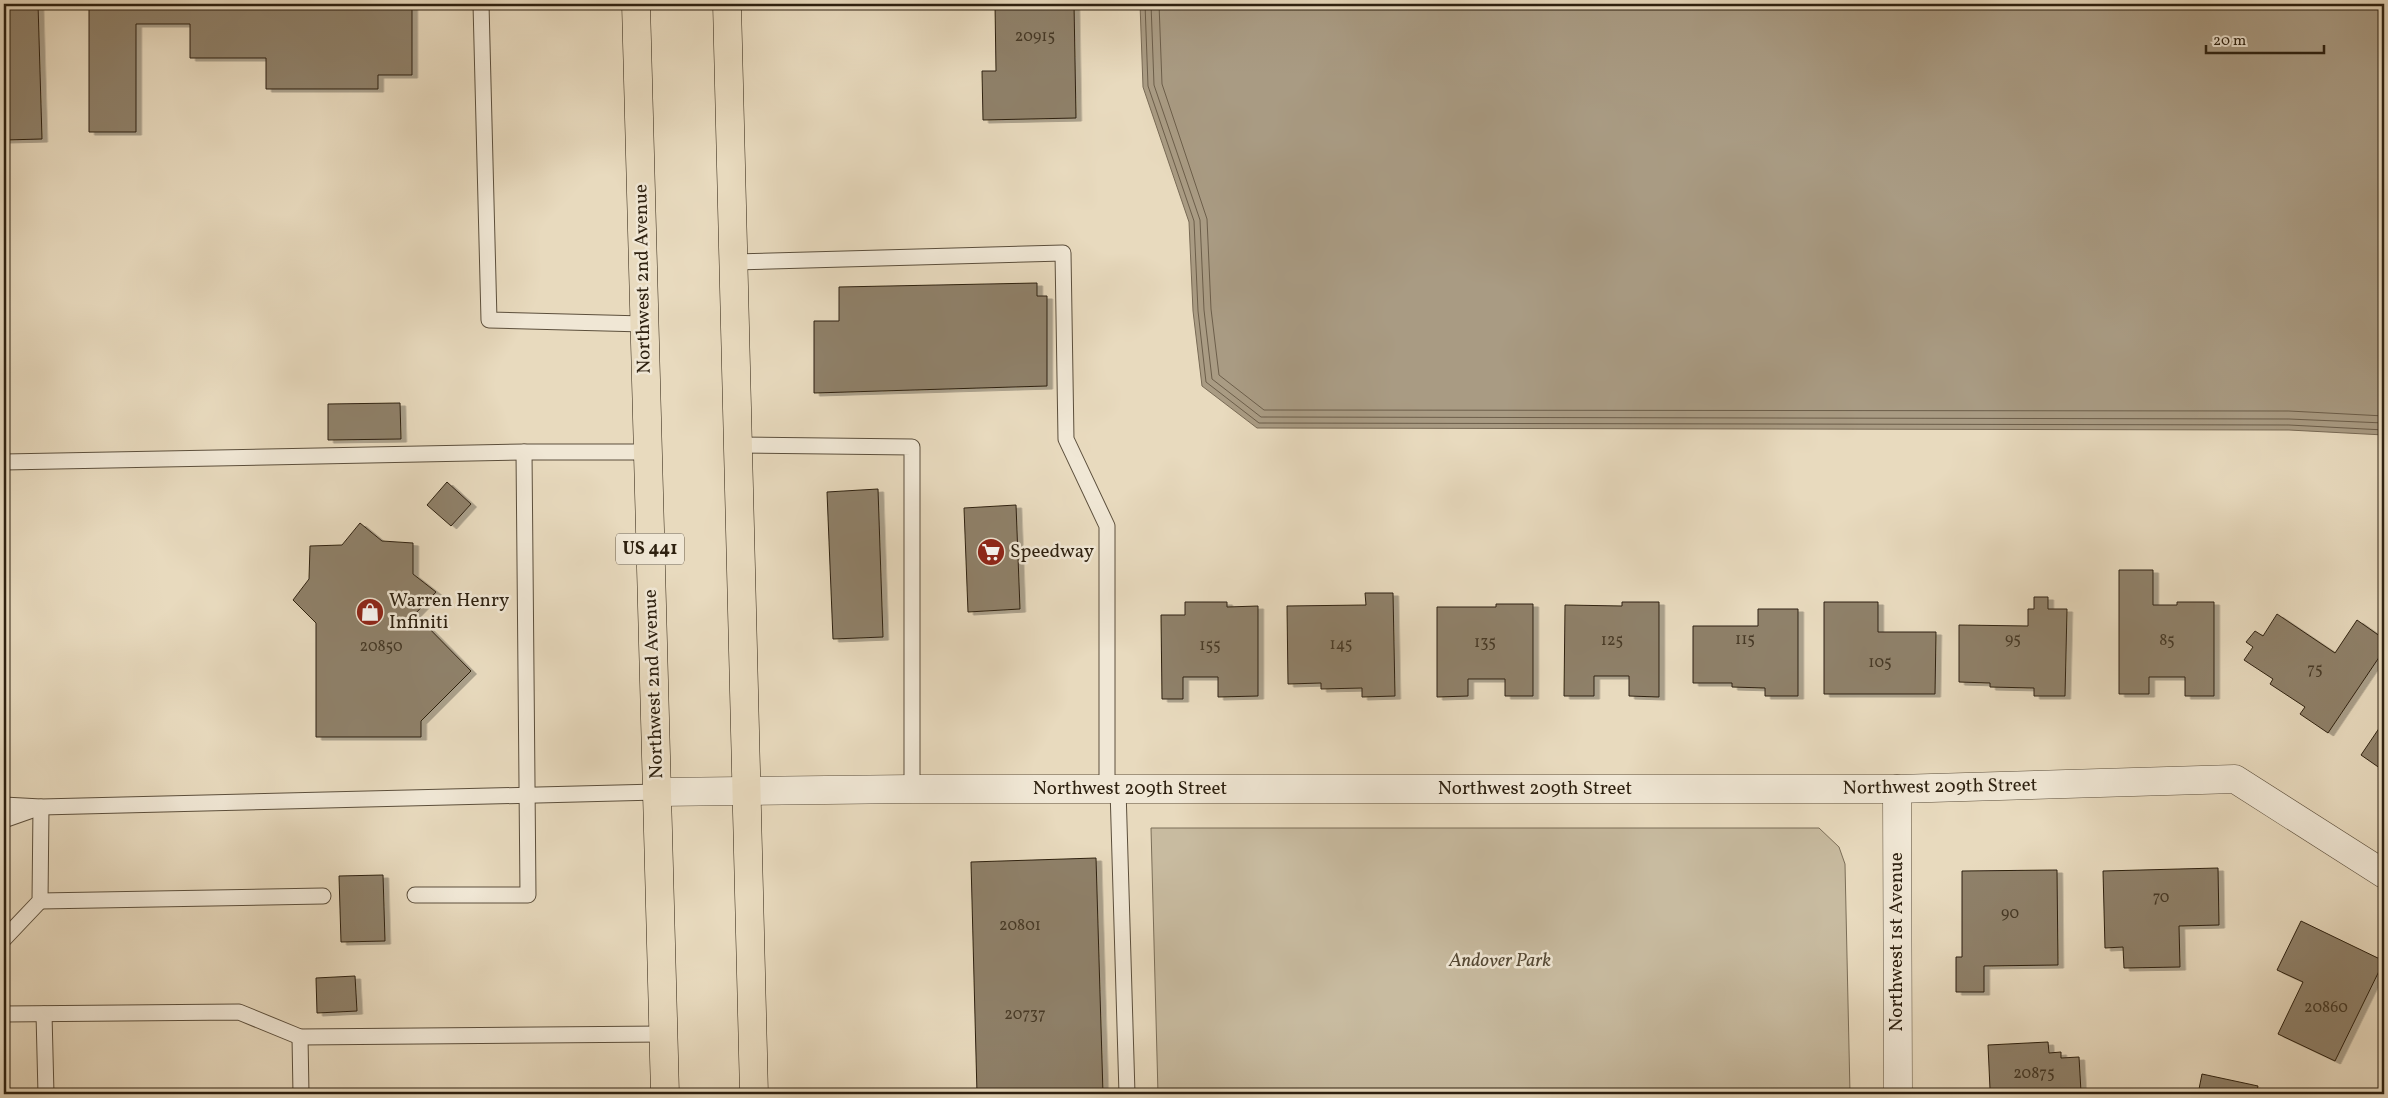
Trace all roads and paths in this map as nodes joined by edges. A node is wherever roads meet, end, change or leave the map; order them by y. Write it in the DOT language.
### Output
graph roads {
  1 [pos="481,4"];
  2 [pos="636,4"];
  3 [pos="727,4"];
  4 [pos="733,262"];
  5 [pos="644,324"];
  6 [pos="737,445"];
  7 [pos="524,452"];
  8 [pos="647,452"];
  9 [pos="4,462"];
  10 [pos="912,789"];
  11 [pos="1112,789"];
  12 [pos="1897,789"];
  13 [pos="746,790"];
  14 [pos="657,792"];
  15 [pos="528,795"];
  16 [pos="4,805"];
  17 [pos="41,807"];
  18 [pos="4,820"];
  19 [pos="2384,874"];
  20 [pos="415,895"];
  21 [pos="323,896"];
  22 [pos="40,901"];
  23 [pos="4,939"];
  24 [pos="4,1014"];
  25 [pos="44,1014"];
  26 [pos="664,1034"];
  27 [pos="300,1036"];
  28 [pos="46,1094"];
  29 [pos="301,1094"];
  30 [pos="665,1094"];
  31 [pos="754,1094"];
  32 [pos="1128,1094"];
  33 [pos="1898,1094"];
  1 -- 5 [label="lane"];
  2 -- 5 [label="main road, Northwest 2nd Avenue / US 441"];
  3 -- 4 [label="main road"];
  4 -- 6 [label="main road"];
  4 -- 11 [label="lane"];
  5 -- 8 [label="main road, Northwest 2nd Avenue / US 441"];
  6 -- 10 [label="lane"];
  6 -- 13 [label="main road"];
  7 -- 8 [label="lane"];
  7 -- 9 [label="lane"];
  7 -- 15 [label="lane"];
  8 -- 14 [label="main road, Northwest 2nd Avenue / US 441"];
  10 -- 11 [label="street, Northwest 209th Street"];
  10 -- 13 [label="street, Northwest 209th Street"];
  11 -- 12 [label="street, Northwest 209th Street"];
  11 -- 32 [label="lane"];
  12 -- 19 [label="street, Northwest 209th Street"];
  12 -- 33 [label="street, Northwest 1st Avenue"];
  13 -- 14 [label="street, Northwest 209th Street"];
  13 -- 31 [label="main road"];
  14 -- 15 [label="lane"];
  14 -- 26 [label="main road, Northwest 2nd Avenue / US 441"];
  15 -- 17 [label="lane"];
  15 -- 20 [label="lane"];
  16 -- 17 [label="lane"];
  17 -- 18 [label="lane"];
  17 -- 22 [label="lane"];
  21 -- 22 [label="lane"];
  22 -- 23 [label="lane"];
  24 -- 25 [label="lane"];
  25 -- 27 [label="lane"];
  25 -- 28 [label="lane"];
  26 -- 27 [label="lane"];
  26 -- 30 [label="main road, Northwest 2nd Avenue / US 441"];
  27 -- 29 [label="lane"];
}
